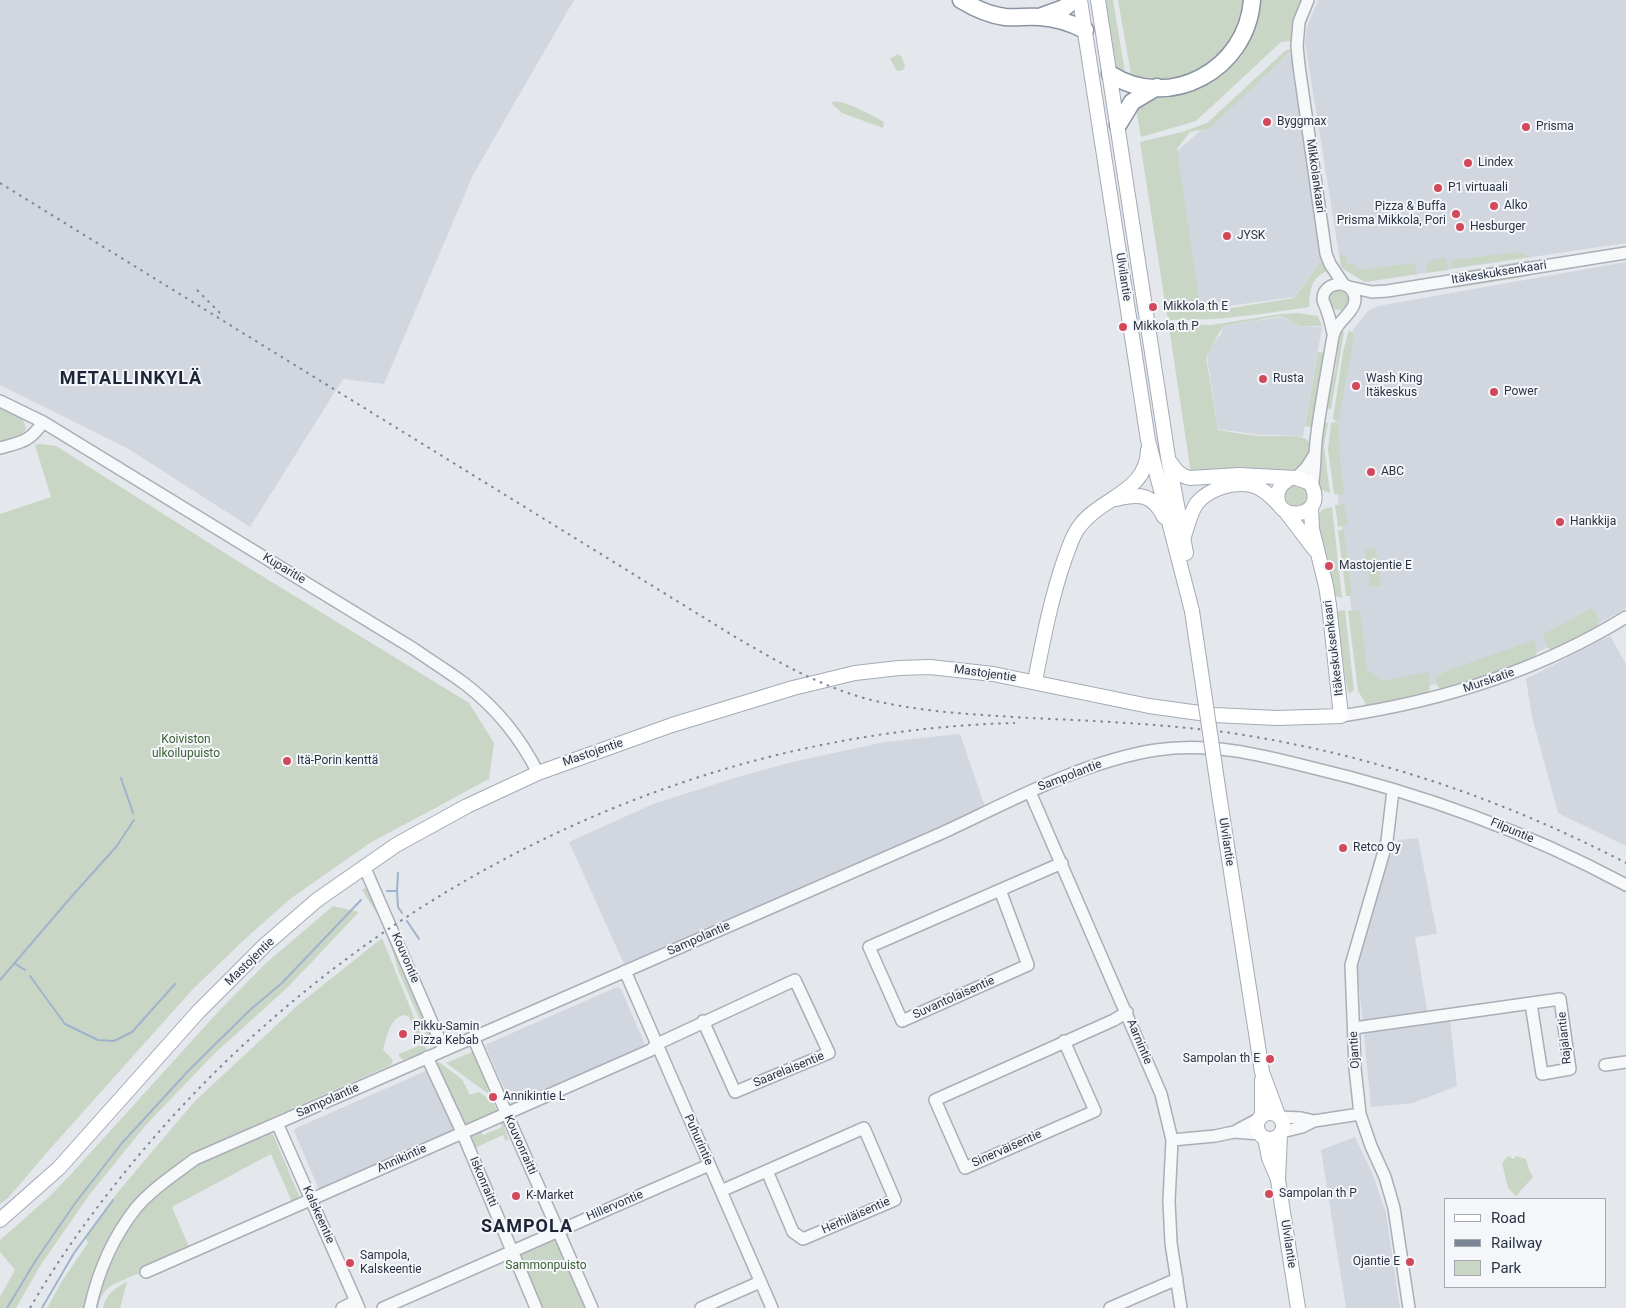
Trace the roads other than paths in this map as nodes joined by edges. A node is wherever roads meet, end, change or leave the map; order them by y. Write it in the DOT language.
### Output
graph roads {
  1 [pos="961,0"];
  2 [pos="1074,0"];
  3 [pos="1080,0"];
  4 [pos="1098,0"];
  5 [pos="1252,0"];
  6 [pos="1308,0"];
  7 [pos="1040,17"];
  8 [pos="1085,30"];
  9 [pos="1110,74"];
  10 [pos="1157,87"];
  11 [pos="1118,125"];
  12 [pos="1626,253"];
  13 [pos="1330,264"];
  14 [pos="1346,286"];
  15 [pos="1328,288"];
  16 [pos="1372,292"];
  17 [pos="1352,308"];
  18 [pos="1327,310"];
  19 [pos="1333,333"];
  20 [pos="0,401"];
  21 [pos="43,422"];
  22 [pos="1148,440"];
  23 [pos="0,448"];
  24 [pos="1314,454"];
  25 [pos="1168,457"];
  26 [pos="1293,478"];
  27 [pos="1312,486"];
  28 [pos="1113,500"];
  29 [pos="1311,507"];
  30 [pos="1283,509"];
  31 [pos="1178,538"];
  32 [pos="1317,552"];
  33 [pos="1626,616"];
  34 [pos="1035,681"];
  35 [pos="1341,716"];
  36 [pos="538,773"];
  37 [pos="1393,790"];
  38 [pos="1030,792"];
  39 [pos="1062,863"];
  40 [pos="364,866"];
  41 [pos="1626,885"];
  42 [pos="1000,890"];
  43 [pos="625,971"];
  44 [pos="1530,1004"];
  45 [pos="1127,1012"];
  46 [pos="703,1021"];
  47 [pos="1354,1028"];
  48 [pos="473,1037"];
  49 [pos="1064,1041"];
  50 [pos="657,1044"];
  51 [pos="444,1050"];
  52 [pos="427,1057"];
  53 [pos="1626,1062"];
  54 [pos="1605,1065"];
  55 [pos="1262,1072"];
  56 [pos="507,1114"];
  57 [pos="1360,1114"];
  58 [pos="1279,1116"];
  59 [pos="1261,1117"];
  60 [pos="1314,1121"];
  61 [pos="277,1123"];
  62 [pos="462,1132"];
  63 [pos="1234,1132"];
  64 [pos="1281,1133"];
  65 [pos="1262,1136"];
  66 [pos="1172,1140"];
  67 [pos="709,1165"];
  68 [pos="766,1171"];
  69 [pos="1278,1180"];
  70 [pos="721,1191"];
  71 [pos="311,1199"];
  72 [pos="0,1220"];
  73 [pos="558,1231"];
  74 [pos="512,1252"];
  75 [pos="146,1272"];
  76 [pos="1177,1279"];
  77 [pos="760,1282"];
  78 [pos="358,1305"];
  79 [pos="90,1308"];
  80 [pos="342,1308"];
  81 [pos="383,1308"];
  82 [pos="536,1308"];
  83 [pos="592,1308"];
  84 [pos="701,1308"];
  85 [pos="772,1308"];
  86 [pos="1110,1308"];
  87 [pos="1182,1308"];
  88 [pos="1298,1308"];
  89 [pos="1409,1308"];
  1 -- 7 [label="highway"];
  2 -- 7 [label="highway"];
  3 -- 8 [label="main road, Ulvilantie"];
  4 -- 9 [label="main road, Ulvilantie"];
  5 -- 10 [label="highway"];
  6 -- 13 [label="street, Mikkolankaari"];
  7 -- 8 [label="highway"];
  8 -- 22 [label="main road, Ulvilantie"];
  9 -- 10 [label="highway"];
  9 -- 11 [label="main road, Ulvilantie"];
  10 -- 11 [label="highway"];
  11 -- 25 [label="main road, Ulvilantie"];
  12 -- 16 [label="street, Itäkeskuksenkaari"];
  13 -- 14 [label="street, Mikkolankaari"];
  13 -- 15 [label="street, Mikkolankaari"];
  14 -- 15 [label="street"];
  14 -- 16 [label="street, Itäkeskuksenkaari"];
  14 -- 17 [label="street"];
  15 -- 18 [label="street"];
  16 -- 17 [label="street, Itäkeskuksenkaari"];
  17 -- 18 [label="street"];
  17 -- 19 [label="street, Itäkeskuksenkaari"];
  18 -- 19 [label="street"];
  19 -- 24 [label="street"];
  20 -- 21 [label="street, Kuparitie"];
  21 -- 23 [label="street"];
  21 -- 36 [label="street, Kuparitie"];
  22 -- 28 [label="main road"];
  22 -- 31 [label="main road, Ulvilantie"];
  24 -- 26 [label="street"];
  24 -- 27 [label="street"];
  25 -- 26 [label="main road"];
  25 -- 31 [label="main road, Ulvilantie"];
  26 -- 27 [label="main road"];
  26 -- 30 [label="main road"];
  27 -- 29 [label="main road"];
  28 -- 31 [label="main road"];
  28 -- 34 [label="main road"];
  29 -- 30 [label="main road"];
  29 -- 32 [label="main road, Itäkeskuksenkaari"];
  30 -- 31 [label="main road, Itäkeskuksenkaari"];
  30 -- 32 [label="main road, Itäkeskuksenkaari"];
  31 -- 55 [label="main road, Ulvilantie, bridge"];
  32 -- 35 [label="main road, Itäkeskuksenkaari"];
  33 -- 35 [label="street, Murskatie"];
  34 -- 35 [label="main road, Mastojentie"];
  34 -- 36 [label="main road, Mastojentie"];
  36 -- 40 [label="main road, Mastojentie"];
  37 -- 38 [label="street, Sampolantie"];
  37 -- 41 [label="street, Filpuntie"];
  37 -- 47 [label="street, Ojantie"];
  38 -- 39 [label="street, Aarnintie"];
  38 -- 43 [label="street, Sampolantie"];
  39 -- 42 [label="street, Suvantolaisentie"];
  39 -- 45 [label="street, Aarnintie"];
  40 -- 51 [label="street, Kouvontie"];
  40 -- 72 [label="main road, Mastojentie"];
  42 -- 42 [label="street, Suvantolaisentie"];
  43 -- 48 [label="street, Sampolantie"];
  43 -- 50 [label="street, Puhurintie"];
  44 -- 44 [label="street, Rajalantie"];
  44 -- 47 [label="street, Rajalantie"];
  45 -- 49 [label="street, Sinerväisentie"];
  45 -- 66 [label="street, Aarnintie"];
  46 -- 46 [label="street, Saarelaisentie"];
  46 -- 50 [label="street, Saarelaisentie"];
  47 -- 57 [label="street, Ojantie"];
  48 -- 51 [label="street, Sampolantie"];
  48 -- 56 [label="street, Kouvonraitti"];
  49 -- 49 [label="street, Sinerväisentie"];
  50 -- 56 [label="street, Annikintie"];
  50 -- 67 [label="street, Puhurintie"];
  51 -- 52 [label="street, Sampolantie"];
  52 -- 61 [label="street, Sampolantie"];
  52 -- 62 [label="street, Iskonraitti"];
  53 -- 54 [label="street"];
  55 -- 58 [label="main road, Ulvilantie"];
  55 -- 59 [label="main road, Ulvilantie"];
  56 -- 62 [label="street, Annikintie"];
  56 -- 73 [label="street, Kouvonraitti"];
  57 -- 60 [label="street"];
  57 -- 89 [label="street, Ojantie"];
  58 -- 59 [label="main road"];
  58 -- 60 [label="street"];
  58 -- 64 [label="main road"];
  59 -- 63 [label="street"];
  59 -- 65 [label="main road"];
  60 -- 64 [label="street"];
  61 -- 71 [label="street, Kalskeentie"];
  61 -- 79 [label="street, Sampolantie"];
  62 -- 71 [label="street, Annikintie"];
  62 -- 74 [label="street, Iskonraitti"];
  63 -- 65 [label="street"];
  63 -- 66 [label="street"];
  64 -- 65 [label="main road"];
  64 -- 69 [label="main road, Ulvilantie"];
  65 -- 69 [label="main road, Ulvilantie"];
  66 -- 76 [label="street, Aarnintie"];
  67 -- 70 [label="street, Puhurintie"];
  67 -- 73 [label="street, Hillervontie"];
  68 -- 68 [label="street, Herhiläisentie"];
  68 -- 70 [label="street, Herhiläisentie"];
  69 -- 88 [label="main road, Ulvilantie"];
  70 -- 77 [label="street, Puhurintie"];
  71 -- 75 [label="street, Annikintie"];
  71 -- 78 [label="street, Kalskeentie"];
  73 -- 74 [label="street, Hillervontie"];
  73 -- 83 [label="street, Kouvonraitti"];
  74 -- 81 [label="street, Hillervontie"];
  74 -- 82 [label="street, Iskonraitti"];
  76 -- 86 [label="street"];
  76 -- 87 [label="street, Aarnintie"];
  77 -- 84 [label="street"];
  77 -- 85 [label="street, Puhurintie"];
  78 -- 80 [label="street"];
}
